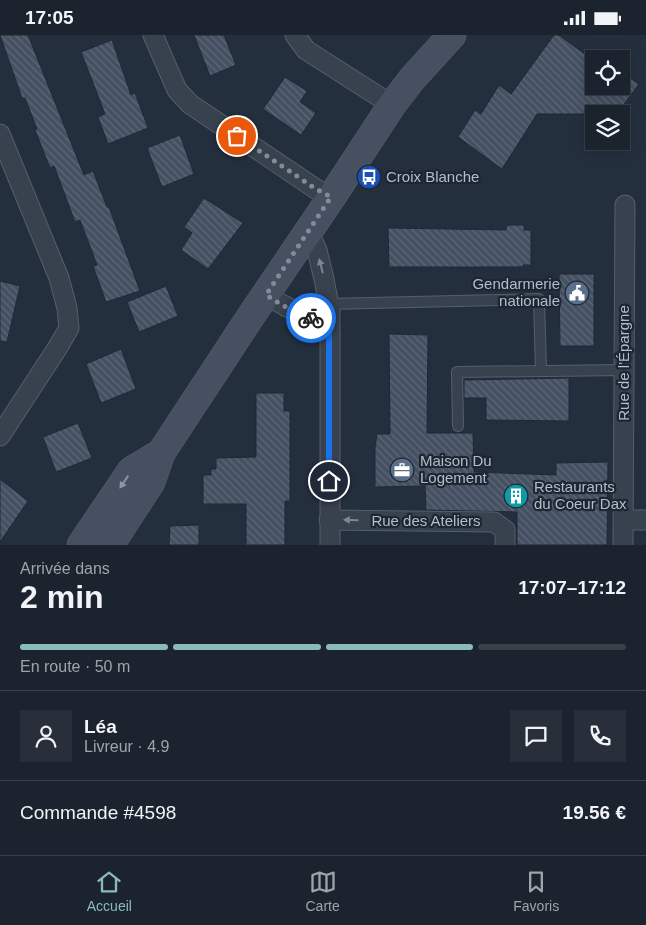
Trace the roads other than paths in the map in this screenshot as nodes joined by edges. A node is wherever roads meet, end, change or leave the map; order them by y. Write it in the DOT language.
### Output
graph roads {
  1 [pos="153,35"];
  2 [pos="295,35"];
  3 [pos="452,35"];
  4 [pos="392,105"];
  5 [pos="0,134"];
  6 [pos="331,197"];
  7 [pos="625,205"];
  8 [pos="308,231"];
  9 [pos="266,295"];
  10 [pos="328,304"];
  11 [pos="329,332"];
  12 [pos="541,370"];
  13 [pos="624,370"];
  14 [pos="458,426"];
  15 [pos="0,436"];
  16 [pos="161,453"];
  17 [pos="329,520"];
  18 [pos="623,520"];
  19 [pos="646,520"];
  20 [pos="80,545"];
  21 [pos="110,545"];
  22 [pos="330,545"];
  23 [pos="505,545"];
  24 [pos="624,545"];
  1 -- 6 [label="street"];
  2 -- 4 [label="street"];
  3 -- 4 [label="main road"];
  4 -- 6 [label="main road"];
  5 -- 15 [label="street"];
  6 -- 8 [label="main road"];
  7 -- 13 [label="street, Rue de l'Épargne"];
  8 -- 9 [label="main road"];
  10 -- 8 [label="street, one-way"];
  9 -- 11 [label="street"];
  9 -- 16 [label="main road"];
  10 -- 11 [label="street"];
  10 -- 12 [label="lane"];
  11 -- 17 [label="street"];
  12 -- 13 [label="lane"];
  12 -- 14 [label="lane"];
  13 -- 18 [label="street, Rue de l'Épargne"];
  16 -- 20 [label="main road, one-way"];
  16 -- 21 [label="main road"];
  17 -- 22 [label="street"];
  23 -- 17 [label="street, Rue des Ateliers, one-way"];
  18 -- 19 [label="street"];
  18 -- 24 [label="street, Rue de l'Épargne"];
}
